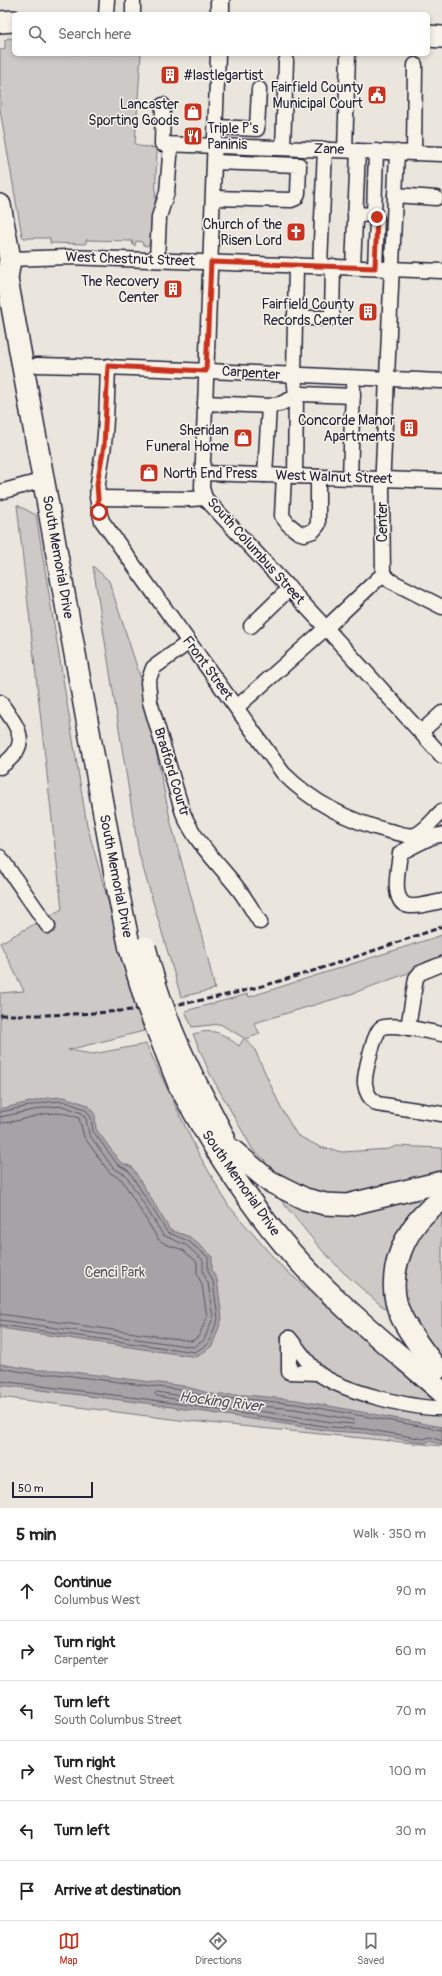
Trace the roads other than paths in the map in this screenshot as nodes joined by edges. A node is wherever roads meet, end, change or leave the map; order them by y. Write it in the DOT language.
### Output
graph roads {
  1 [pos="107,0"];
  2 [pos="133,0"];
  3 [pos="220,0"];
  4 [pos="106,12"];
  5 [pos="133,12"];
  6 [pos="220,12"];
  7 [pos="12,21"];
  8 [pos="0,22"];
  9 [pos="430,36"];
  10 [pos="442,37"];
  11 [pos="218,56"];
  12 [pos="348,56"];
  13 [pos="286,61"];
  14 [pos="415,65"];
  15 [pos="259,89"];
  16 [pos="163,105"];
  17 [pos="217,127"];
  18 [pos="172,145"];
  19 [pos="216,146"];
  20 [pos="283,148"];
  21 [pos="325,150"];
  22 [pos="351,150"];
  23 [pos="376,151"];
  24 [pos="397,152"];
  25 [pos="414,153"];
  26 [pos="442,154"];
  27 [pos="215,164"];
  28 [pos="395,195"];
  29 [pos="214,198"];
  30 [pos="436,198"];
  31 [pos="0,205"];
  32 [pos="355,214"];
  33 [pos="374,215"];
  34 [pos="10,258"];
  35 [pos="157,260"];
  36 [pos="211,262"];
  37 [pos="296,265"];
  38 [pos="327,266"];
  39 [pos="353,267"];
  40 [pos="375,268"];
  41 [pos="392,269"];
  42 [pos="442,270"];
  43 [pos="294,318"];
  44 [pos="37,365"];
  45 [pos="108,366"];
  46 [pos="206,371"];
  47 [pos="294,376"];
  48 [pos="354,378"];
  49 [pos="387,379"];
  50 [pos="442,381"];
  51 [pos="296,396"];
  52 [pos="353,396"];
  53 [pos="205,403"];
  54 [pos="269,406"];
  55 [pos="203,473"];
  56 [pos="265,475"];
  57 [pos="290,476"];
  58 [pos="318,477"];
  59 [pos="350,477"];
  60 [pos="383,478"];
  61 [pos="44,480"];
  62 [pos="442,481"];
  63 [pos="0,492"];
  64 [pos="97,498"];
  65 [pos="205,498"];
  66 [pos="383,574"];
  67 [pos="290,588"];
  68 [pos="442,607"];
  69 [pos="251,626"];
  70 [pos="326,628"];
  71 [pos="189,642"];
  72 [pos="0,702"];
  73 [pos="237,707"];
  74 [pos="442,713"];
  75 [pos="421,732"];
  76 [pos="442,756"];
  77 [pos="0,767"];
  78 [pos="442,811"];
  79 [pos="442,835"];
  80 [pos="0,857"];
  81 [pos="442,901"];
  82 [pos="260,922"];
  83 [pos="48,926"];
  84 [pos="138,948"];
  85 [pos="442,964"];
  86 [pos="408,1028"];
  87 [pos="442,1034"];
  88 [pos="187,1083"];
  89 [pos="442,1114"];
  90 [pos="232,1150"];
  91 [pos="442,1182"];
  92 [pos="442,1200"];
  93 [pos="318,1373"];
  94 [pos="437,1379"];
  95 [pos="442,1408"];
  1 -- 4 [label="street"];
  2 -- 5 [label="street"];
  3 -- 6 [label="main road"];
  7 -- 8 [label="highway"];
  9 -- 10 [label="highway"];
  11 -- 17 [label="street, South Columbus Street"];
  12 -- 22 [label="street"];
  13 -- 20 [label="street"];
  14 -- 25 [label="street"];
  15 -- 17 [label="street"];
  16 -- 18 [label="street"];
  17 -- 19 [label="street, South Columbus Street"];
  18 -- 19 [label="street, Zane"];
  18 -- 35 [label="street"];
  19 -- 20 [label="street, Zane"];
  19 -- 27 [label="street, South Columbus Street"];
  20 -- 21 [label="street, Zane"];
  21 -- 22 [label="street, Zane"];
  21 -- 38 [label="street"];
  22 -- 23 [label="street, Zane"];
  22 -- 32 [label="street"];
  23 -- 24 [label="street, Zane"];
  23 -- 33 [label="street"];
  24 -- 25 [label="street, Zane"];
  24 -- 28 [label="street, Center"];
  25 -- 26 [label="street, Zane"];
  27 -- 29 [label="street, South Columbus Street"];
  27 -- 29 [label="street"];
  28 -- 30 [label="street"];
  28 -- 41 [label="street, Center"];
  29 -- 36 [label="street, South Columbus Street"];
  31 -- 34 [label="highway, South Memorial Drive"];
  32 -- 33 [label="street"];
  32 -- 39 [label="street"];
  33 -- 40 [label="street"];
  34 -- 35 [label="street, West Chestnut Street"];
  34 -- 44 [label="highway, South Memorial Drive"];
  34 -- 61 [label="highway, South Memorial Drive"];
  35 -- 36 [label="street, West Chestnut Street"];
  36 -- 37 [label="street, West Chestnut Street"];
  36 -- 46 [label="street, South Columbus Street"];
  37 -- 38 [label="street, West Chestnut Street"];
  37 -- 43 [label="street"];
  38 -- 39 [label="street, West Chestnut Street"];
  38 -- 43 [label="street"];
  39 -- 40 [label="street, West Chestnut Street"];
  40 -- 41 [label="street, West Chestnut Street"];
  41 -- 42 [label="street, West Chestnut Street"];
  41 -- 49 [label="street, Center"];
  43 -- 47 [label="street"];
  44 -- 45 [label="street, Carpenter"];
  44 -- 84 [label="highway, South Memorial Drive"];
  45 -- 46 [label="street, Carpenter"];
  45 -- 64 [label="street, Front Street"];
  46 -- 47 [label="street, Carpenter"];
  46 -- 53 [label="street, South Columbus Street"];
  47 -- 48 [label="street, Carpenter"];
  47 -- 51 [label="street"];
  48 -- 49 [label="street, Carpenter"];
  48 -- 52 [label="street"];
  49 -- 50 [label="street, Carpenter"];
  49 -- 60 [label="street, Center"];
  51 -- 52 [label="street"];
  51 -- 54 [label="street"];
  51 -- 57 [label="street"];
  52 -- 59 [label="street"];
  53 -- 54 [label="street"];
  53 -- 55 [label="street, South Columbus Street"];
  54 -- 56 [label="street"];
  55 -- 56 [label="street, West Walnut Street"];
  55 -- 65 [label="street, South Columbus Street"];
  56 -- 57 [label="street, West Walnut Street"];
  57 -- 58 [label="street, West Walnut Street"];
  57 -- 58 [label="street"];
  58 -- 59 [label="street, West Walnut Street"];
  59 -- 60 [label="street, West Walnut Street"];
  60 -- 62 [label="street, West Walnut Street"];
  60 -- 66 [label="street, Center"];
  61 -- 63 [label="street"];
  61 -- 84 [label="highway, South Memorial Drive"];
  64 -- 65 [label="street"];
  64 -- 71 [label="street, Front Street"];
  65 -- 67 [label="street, South Columbus Street"];
  66 -- 68 [label="street"];
  66 -- 70 [label="street"];
  67 -- 69 [label="street"];
  67 -- 70 [label="street, South Columbus Street"];
  70 -- 73 [label="street"];
  70 -- 75 [label="street, South Columbus Street"];
  71 -- 73 [label="street, Front Street"];
  71 -- 82 [label="street, Bradford Courtr"];
  72 -- 77 [label="street"];
  73 -- 78 [label="street, Front Street"];
  74 -- 75 [label="street"];
  75 -- 76 [label="street, South Columbus Street"];
  79 -- 81 [label="street"];
  80 -- 83 [label="street"];
  84 -- 88 [label="highway, South Memorial Drive, bridge"];
  85 -- 86 [label="street"];
  86 -- 87 [label="street"];
  86 -- 89 [label="street"];
  88 -- 90 [label="highway, South Memorial Drive"];
  88 -- 94 [label="highway, South Memorial Drive"];
  90 -- 91 [label="highway"];
  90 -- 94 [label="highway, South Memorial Drive"];
  92 -- 94 [label="highway"];
  93 -- 95 [label="street"];
}
